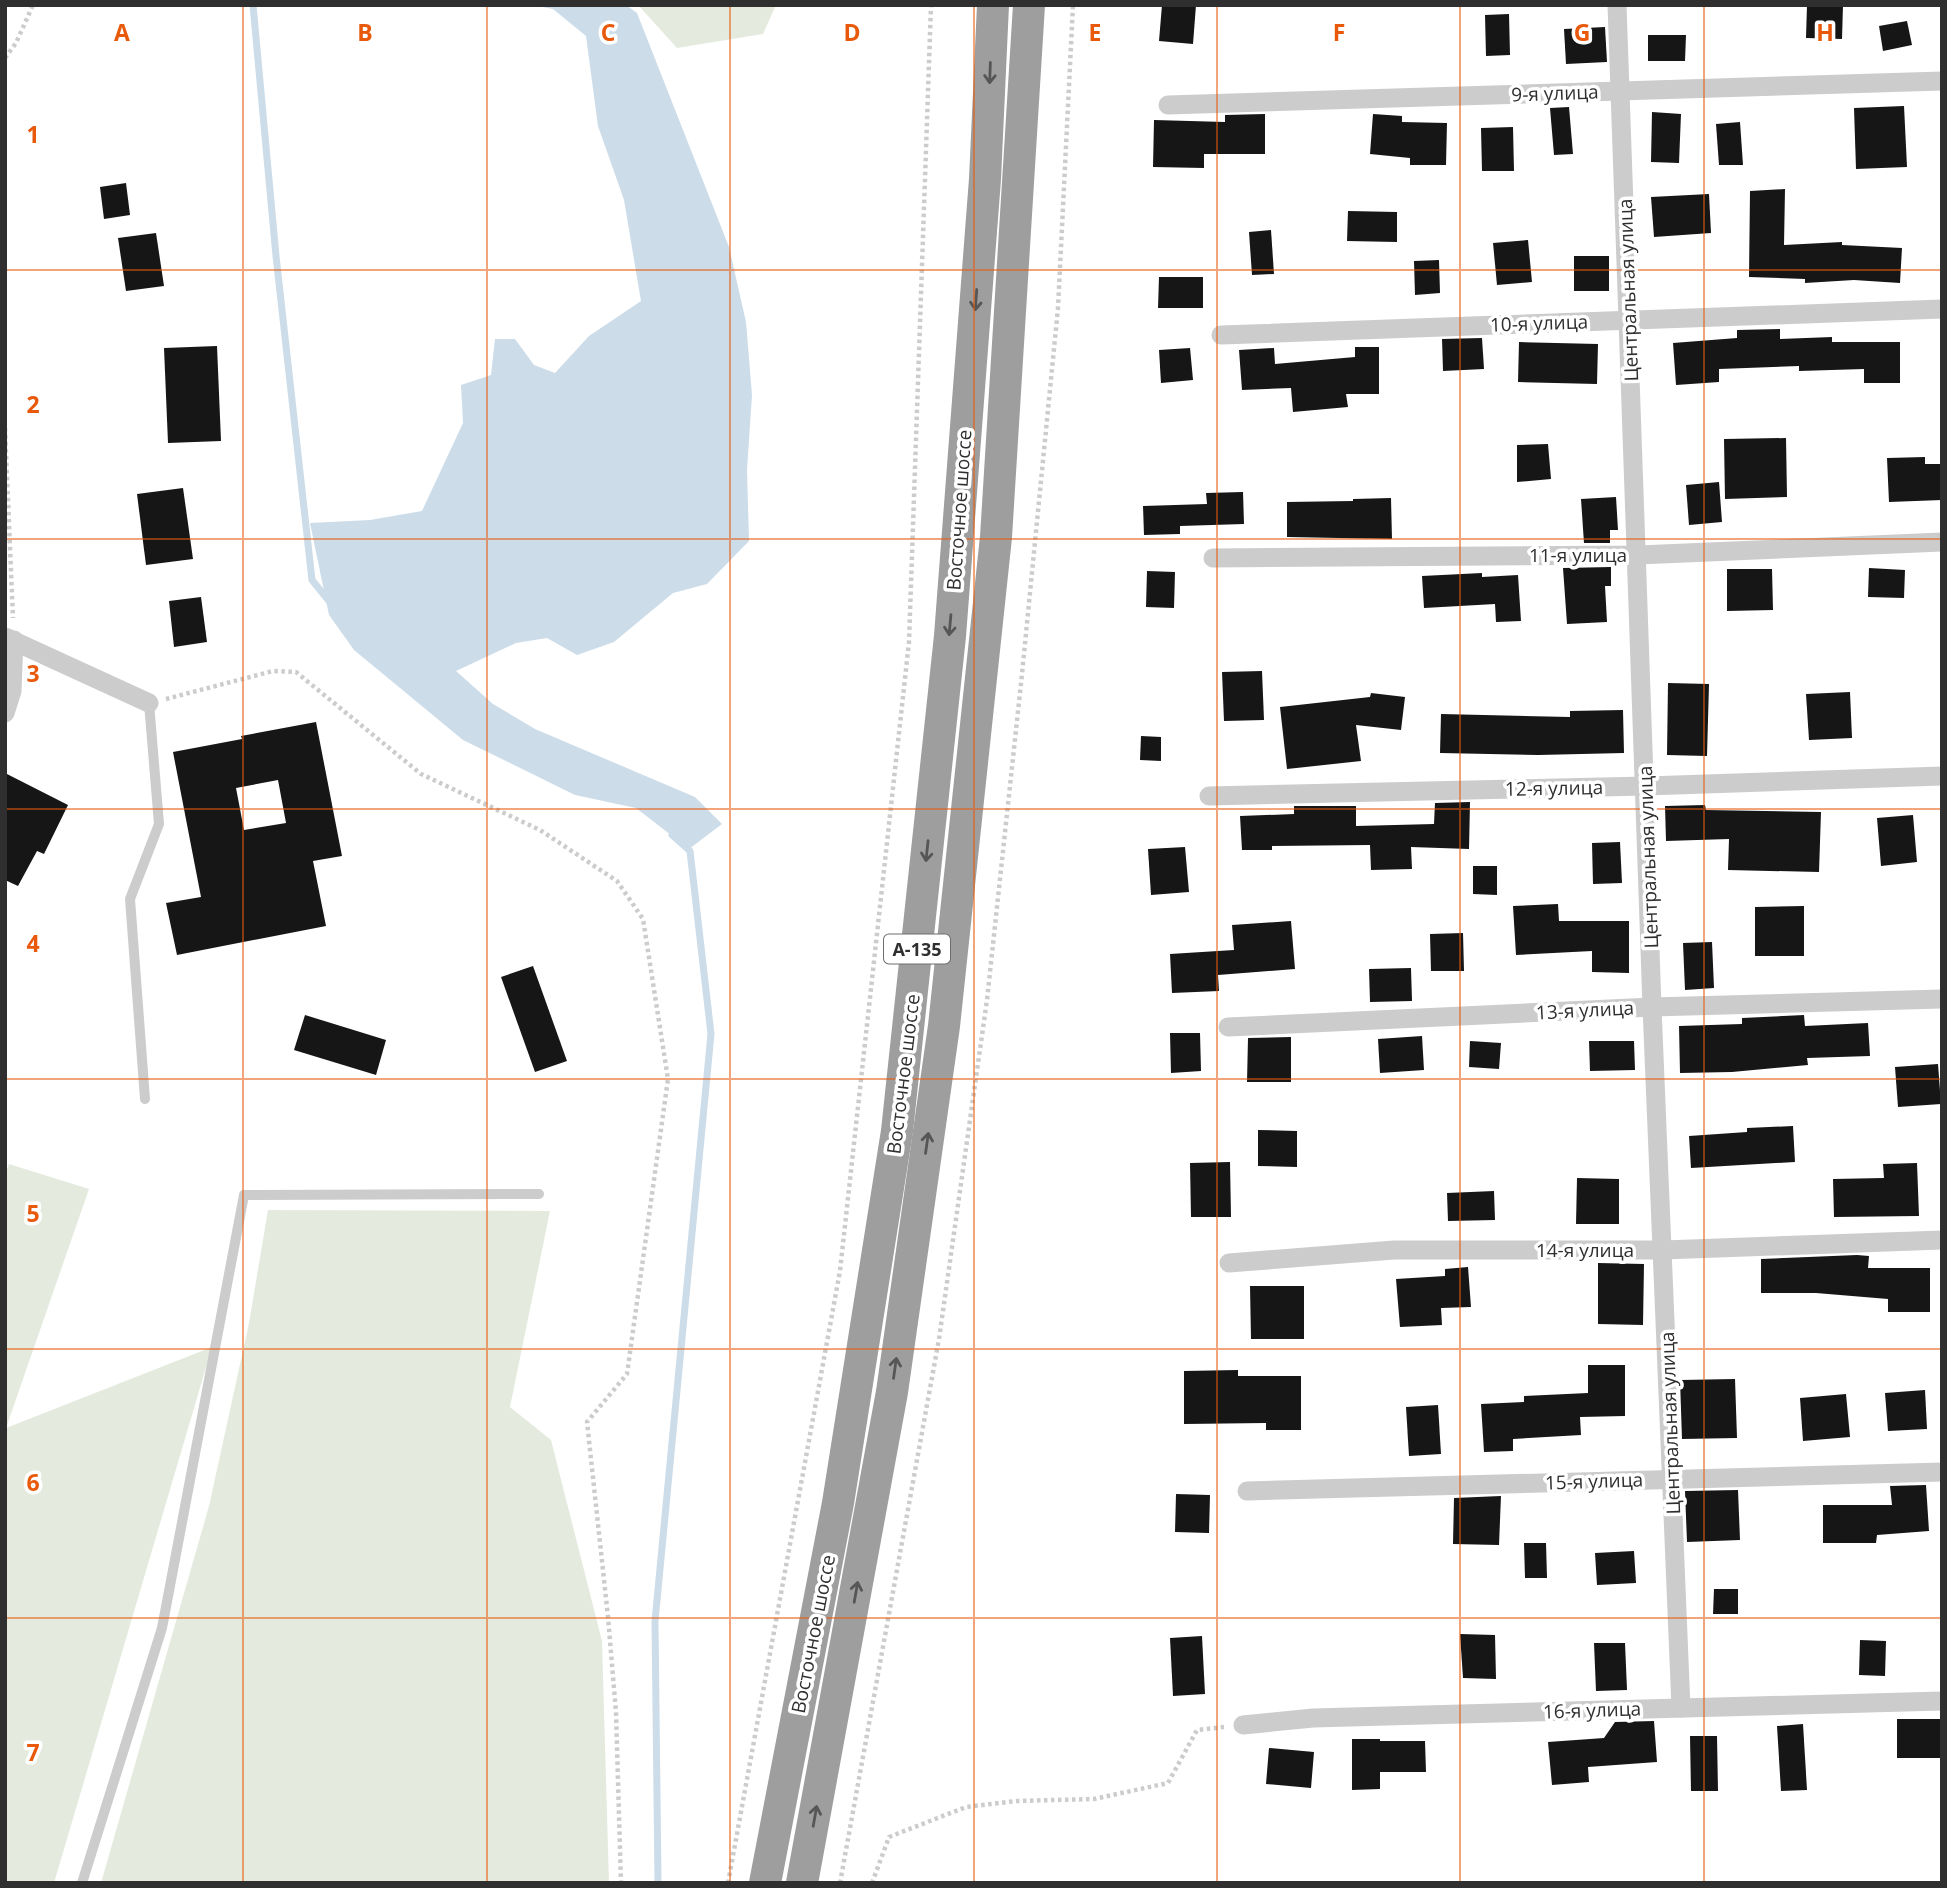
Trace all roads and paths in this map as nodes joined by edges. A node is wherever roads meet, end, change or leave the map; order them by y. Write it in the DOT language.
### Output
graph roads {
  1 [pos="33,5"];
  2 [pos="931,5"];
  3 [pos="993,5"];
  4 [pos="1029,5"];
  5 [pos="1617,5"];
  6 [pos="5,58"];
  7 [pos="1942,81"];
  8 [pos="1620,91"];
  9 [pos="1168,105"];
  10 [pos="1942,309"];
  11 [pos="1629,320"];
  12 [pos="1221,335"];
  13 [pos="5,428"];
  14 [pos="1942,542"];
  15 [pos="1638,555"];
  16 [pos="1213,558"];
  17 [pos="9,639"];
  18 [pos="149,704"];
  19 [pos="5,713"];
  20 [pos="1942,776"];
  21 [pos="1646,786"];
  22 [pos="1209,796"];
  23 [pos="1942,999"];
  24 [pos="1653,1007"];
  25 [pos="1228,1027"];
  26 [pos="145,1100"];
  27 [pos="539,1195"];
  28 [pos="1942,1240"];
  29 [pos="1663,1250"];
  30 [pos="1229,1263"];
  31 [pos="1942,1472"];
  32 [pos="1672,1479"];
  33 [pos="1247,1492"];
  34 [pos="1942,1701"];
  35 [pos="1681,1708"];
  36 [pos="1243,1725"];
  37 [pos="82,1883"];
  38 [pos="621,1883"];
  39 [pos="728,1883"];
  40 [pos="765,1883"];
  41 [pos="802,1883"];
  42 [pos="872,1883"];
  1 -- 6 [label="path"];
  2 -- 39 [label="path"];
  3 -- 40 [label="highway, Восточное шоссе / А-135, one-way"];
  41 -- 4 [label="highway, Восточное шоссе / А-135, one-way"];
  5 -- 8 [label="street, Центральная улица"];
  7 -- 8 [label="street, 9-я улица"];
  8 -- 9 [label="street, 9-я улица"];
  8 -- 11 [label="street, Центральная улица"];
  10 -- 11 [label="street, 10-я улица"];
  11 -- 12 [label="street, 10-я улица"];
  11 -- 15 [label="street, Центральная улица"];
  13 -- 17 [label="path"];
  14 -- 15 [label="street, 11-я улица"];
  15 -- 16 [label="street, 11-я улица"];
  15 -- 21 [label="street, Центральная улица"];
  17 -- 18 [label="street"];
  17 -- 19 [label="street"];
  18 -- 26 [label="lane"];
  18 -- 38 [label="path"];
  20 -- 21 [label="street, 12-я улица"];
  21 -- 22 [label="street, 12-я улица"];
  21 -- 24 [label="street, Центральная улица"];
  23 -- 24 [label="street, 13-я улица"];
  24 -- 25 [label="street, 13-я улица"];
  24 -- 29 [label="street, Центральная улица"];
  27 -- 37 [label="lane"];
  28 -- 29 [label="street, 14-я улица"];
  29 -- 30 [label="street, 14-я улица"];
  29 -- 32 [label="street, Центральная улица"];
  31 -- 32 [label="street, 15-я улица"];
  32 -- 33 [label="street, 15-я улица"];
  32 -- 35 [label="street, Центральная улица"];
  34 -- 35 [label="street, 16-я улица"];
  35 -- 36 [label="street, 16-я улица"];
  36 -- 42 [label="path"];
}
